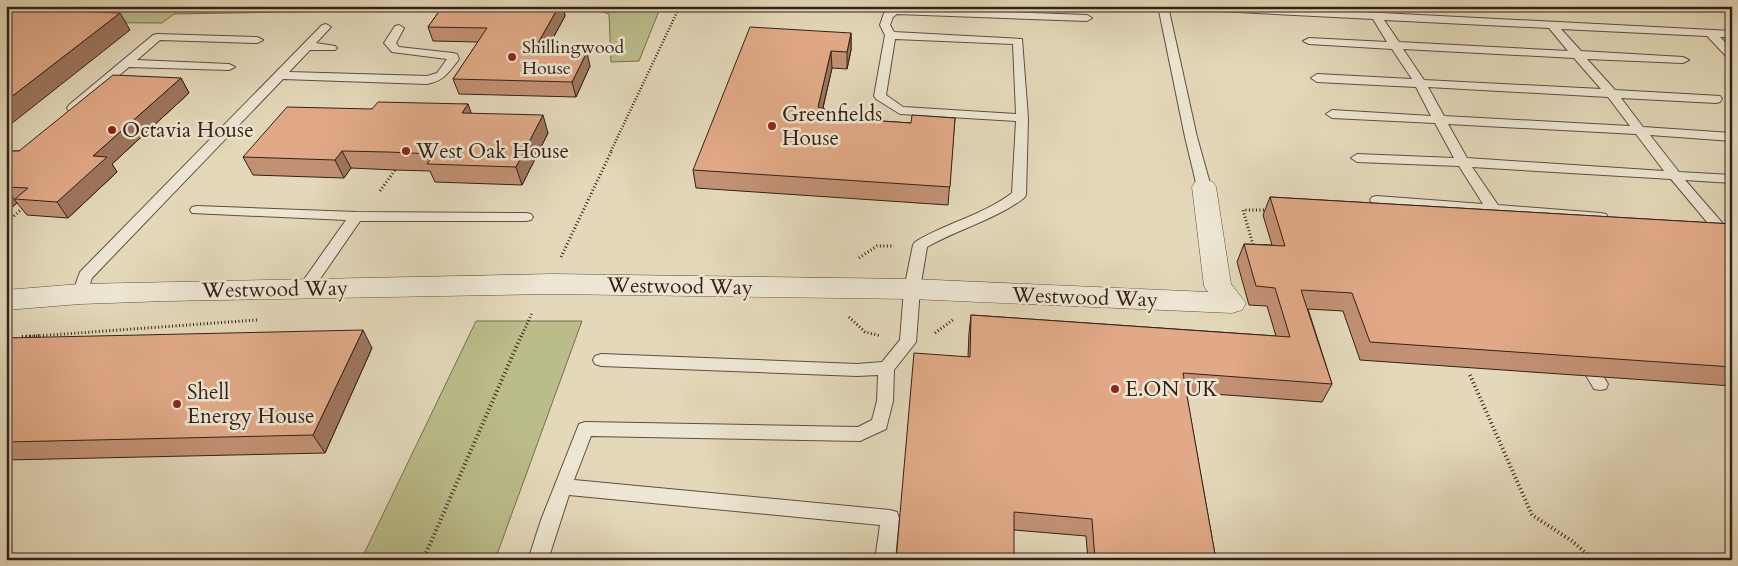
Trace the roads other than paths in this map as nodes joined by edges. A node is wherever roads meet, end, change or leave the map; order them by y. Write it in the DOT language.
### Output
graph roads {
  1 [pos="1163,6"];
  2 [pos="1176,6"];
  3 [pos="1377,17"];
  4 [pos="1086,18"];
  5 [pos="1551,24"];
  6 [pos="326,27"];
  7 [pos="399,28"];
  8 [pos="1709,32"];
  9 [pos="1732,34"];
  10 [pos="890,35"];
  11 [pos="257,40"];
  12 [pos="1309,42"];
  13 [pos="308,46"];
  14 [pos="1397,46"];
  15 [pos="331,48"];
  16 [pos="1578,56"];
  17 [pos="1732,56"];
  18 [pos="1683,60"];
  19 [pos="126,63"];
  20 [pos="229,67"];
  21 [pos="281,75"];
  22 [pos="1317,78"];
  23 [pos="1419,82"];
  24 [pos="1610,92"];
  25 [pos="1716,99"];
  26 [pos="66,114"];
  27 [pos="1332,114"];
  28 [pos="1022,118"];
  29 [pos="1439,119"];
  30 [pos="1637,130"];
  31 [pos="1732,137"];
  32 [pos="1357,158"];
  33 [pos="1464,162"];
  34 [pos="1675,175"];
  35 [pos="1732,180"];
  36 [pos="1204,188"];
  37 [pos="1376,200"];
  38 [pos="197,210"];
  39 [pos="1494,210"];
  40 [pos="356,216"];
  41 [pos="526,217"];
  42 [pos="1619,218"];
  43 [pos="1696,223"];
  44 [pos="1716,224"];
  45 [pos="1732,225"];
  46 [pos="1514,243"];
  47 [pos="1732,243"];
  48 [pos="306,288"];
  49 [pos="912,290"];
  50 [pos="80,294"];
  51 [pos="6,300"];
  52 [pos="1580,351"];
  53 [pos="601,360"];
  54 [pos="886,368"];
  55 [pos="1600,384"];
  56 [pos="563,487"];
  57 [pos="538,560"];
  58 [pos="885,560"];
  1 -- 36 [label="lane"];
  2 -- 3 [label="lane"];
  3 -- 5 [label="lane"];
  3 -- 14 [label="lane"];
  4 -- 10 [label="lane"];
  5 -- 8 [label="lane"];
  5 -- 16 [label="lane"];
  6 -- 13 [label="lane"];
  7 -- 21 [label="lane"];
  8 -- 9 [label="lane"];
  8 -- 17 [label="lane"];
  10 -- 28 [label="lane"];
  10 -- 28 [label="lane"];
  11 -- 19 [label="lane"];
  12 -- 14 [label="lane"];
  13 -- 15 [label="lane"];
  13 -- 21 [label="lane"];
  14 -- 16 [label="lane"];
  14 -- 23 [label="lane"];
  16 -- 18 [label="lane"];
  16 -- 24 [label="lane"];
  19 -- 20 [label="lane"];
  19 -- 26 [label="lane"];
  21 -- 50 [label="lane"];
  22 -- 23 [label="lane"];
  23 -- 24 [label="lane"];
  23 -- 29 [label="lane"];
  24 -- 25 [label="lane"];
  24 -- 30 [label="lane"];
  27 -- 29 [label="lane"];
  28 -- 49 [label="lane"];
  29 -- 30 [label="lane"];
  29 -- 33 [label="lane"];
  30 -- 31 [label="lane"];
  30 -- 34 [label="lane"];
  32 -- 33 [label="lane"];
  33 -- 34 [label="lane"];
  33 -- 39 [label="lane"];
  34 -- 35 [label="lane"];
  34 -- 44 [label="lane"];
  36 -- 49 [label="street, Westwood Way"];
  37 -- 39 [label="lane"];
  38 -- 40 [label="lane"];
  39 -- 42 [label="lane"];
  39 -- 46 [label="lane"];
  40 -- 41 [label="lane"];
  40 -- 48 [label="lane"];
  43 -- 44 [label="lane"];
  44 -- 45 [label="lane"];
  44 -- 47 [label="lane"];
  48 -- 49 [label="street, Westwood Way"];
  48 -- 50 [label="street, Westwood Way"];
  49 -- 54 [label="lane"];
  50 -- 51 [label="street, Westwood Way"];
  52 -- 55 [label="lane"];
  53 -- 54 [label="lane"];
  54 -- 56 [label="lane"];
  56 -- 57 [label="lane"];
  56 -- 58 [label="lane"];
}
